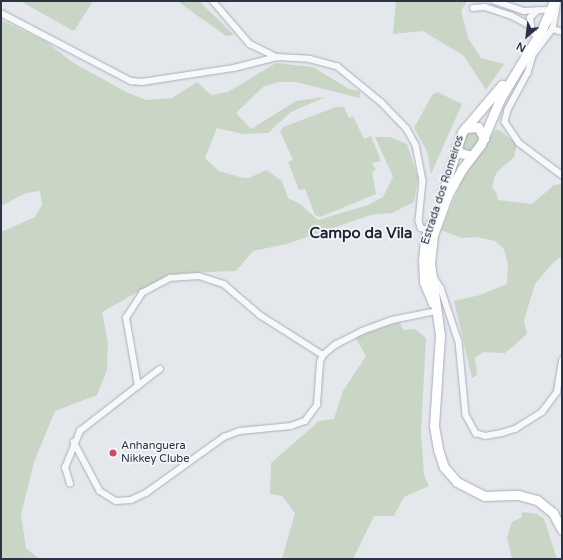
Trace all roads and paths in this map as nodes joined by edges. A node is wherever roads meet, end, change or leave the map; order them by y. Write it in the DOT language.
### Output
graph roads {
  1 [pos="213,1"];
  2 [pos="495,1"];
  3 [pos="554,1"];
  4 [pos="558,1"];
  5 [pos="543,7"];
  6 [pos="473,8"];
  7 [pos="1,13"];
  8 [pos="533,29"];
  9 [pos="553,29"];
  10 [pos="562,32"];
  11 [pos="277,57"];
  12 [pos="529,57"];
  13 [pos="465,128"];
  14 [pos="484,138"];
  15 [pos="456,147"];
  16 [pos="472,156"];
  17 [pos="562,175"];
  18 [pos="432,228"];
  19 [pos="422,260"];
  20 [pos="430,270"];
  21 [pos="436,309"];
  22 [pos="323,355"];
  23 [pos="562,360"];
  24 [pos="160,369"];
  25 [pos="138,386"];
  26 [pos="74,442"];
  27 [pos="70,484"];
  28 [pos="562,530"];
  1 -- 11 [label="street"];
  2 -- 5 [label="street"];
  3 -- 12 [label="main road, Estrada dos Romeiros"];
  4 -- 9 [label="street"];
  5 -- 8 [label="main road, Estrada dos Romeiros"];
  6 -- 8 [label="street"];
  7 -- 11 [label="street"];
  8 -- 13 [label="main road, Estrada dos Romeiros"];
  9 -- 10 [label="street"];
  9 -- 12 [label="street"];
  11 -- 18 [label="street"];
  12 -- 14 [label="main road, Estrada dos Romeiros"];
  12 -- 17 [label="street"];
  13 -- 14 [label="main road"];
  13 -- 15 [label="main road, Estrada dos Romeiros"];
  14 -- 16 [label="main road, Estrada dos Romeiros"];
  15 -- 16 [label="main road"];
  15 -- 18 [label="main road, Estrada dos Romeiros"];
  16 -- 18 [label="main road, Estrada dos Romeiros"];
  18 -- 19 [label="main road, Estrada dos Romeiros"];
  18 -- 20 [label="main road, Estrada dos Romeiros"];
  19 -- 20 [label="street"];
  19 -- 21 [label="main road, Estrada dos Romeiros"];
  20 -- 21 [label="main road, Estrada dos Romeiros"];
  20 -- 23 [label="street"];
  21 -- 22 [label="street"];
  21 -- 28 [label="main road, Estrada dos Romeiros"];
  22 -- 25 [label="street"];
  22 -- 26 [label="street"];
  24 -- 25 [label="street"];
  25 -- 26 [label="street"];
  26 -- 27 [label="street"];
}
